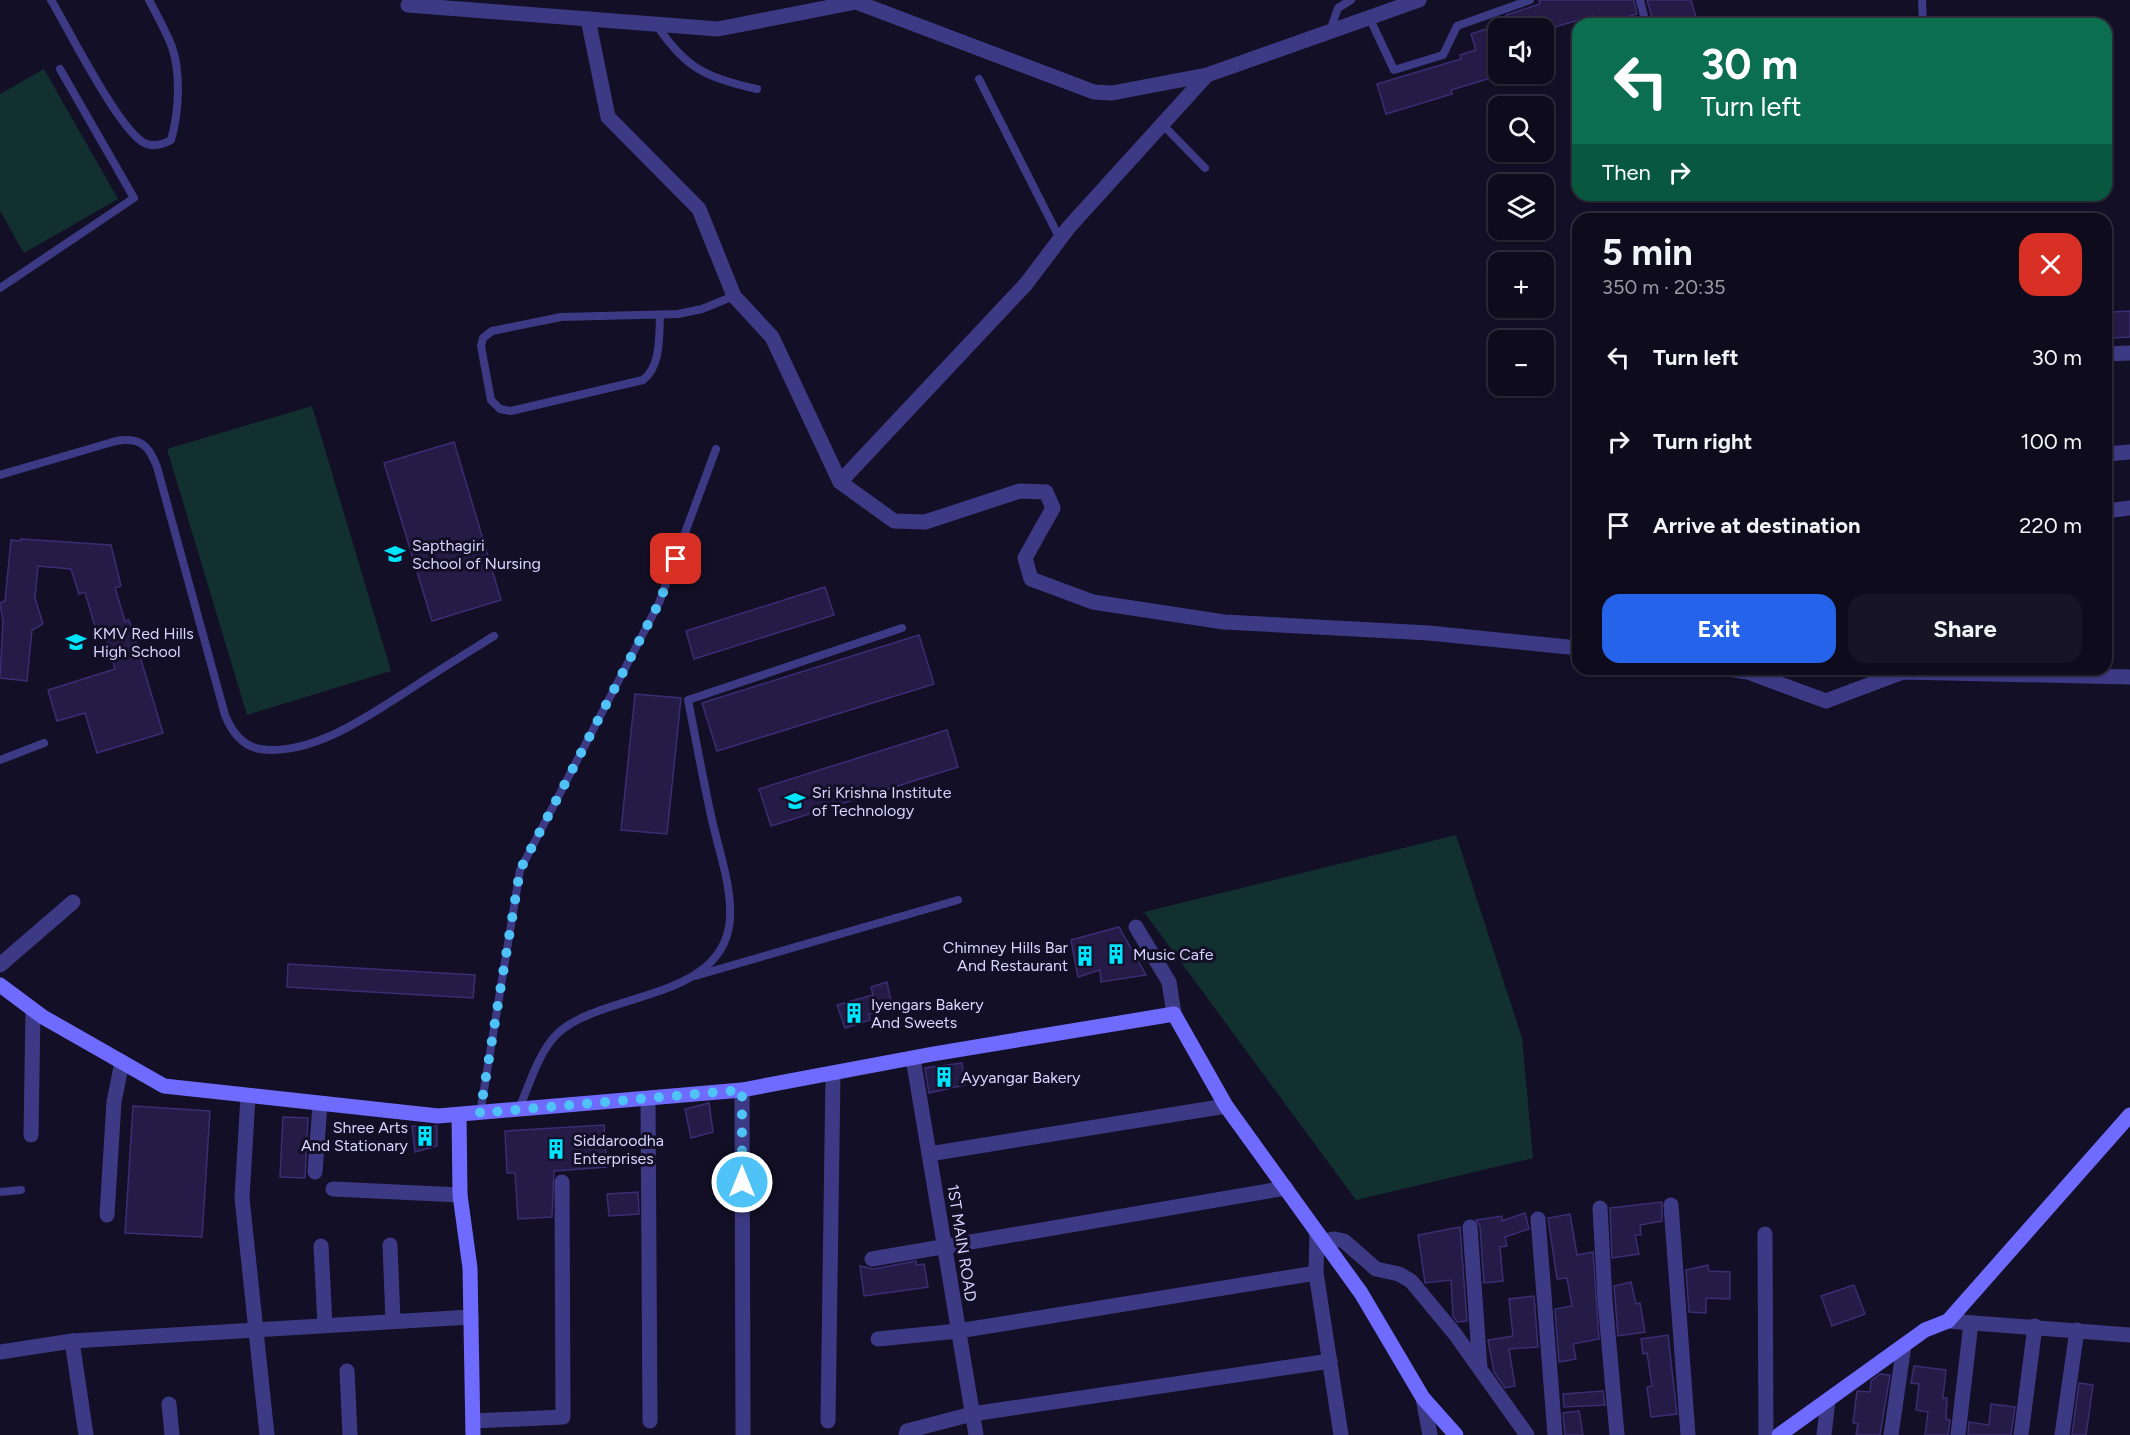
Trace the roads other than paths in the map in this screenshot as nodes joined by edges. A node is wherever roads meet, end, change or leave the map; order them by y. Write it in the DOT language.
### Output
graph roads {
  1 [pos="51,0"];
  2 [pos="149,0"];
  3 [pos="1351,0"];
  4 [pos="1419,0"];
  5 [pos="1530,0"];
  6 [pos="1640,0"];
  7 [pos="1922,0"];
  8 [pos="405,2"];
  9 [pos="449,4"];
  10 [pos="1369,17"];
  11 [pos="1644,18"];
  12 [pos="1923,18"];
  13 [pos="588,19"];
  14 [pos="656,24"];
  15 [pos="1330,31"];
  16 [pos="60,69"];
  17 [pos="1207,75"];
  18 [pos="979,79"];
  19 [pos="757,89"];
  20 [pos="1163,124"];
  21 [pos="1205,168"];
  22 [pos="1060,239"];
  23 [pos="0,288"];
  24 [pos="734,296"];
  25 [pos="660,316"];
  26 [pos="2130,353"];
  27 [pos="2112,354"];
  28 [pos="716,448"];
  29 [pos="2130,452"];
  30 [pos="2112,454"];
  31 [pos="0,475"];
  32 [pos="840,482"];
  33 [pos="2130,508"];
  34 [pos="2112,510"];
  35 [pos="902,628"];
  36 [pos="494,636"];
  37 [pos="1572,647"];
  38 [pos="1756,675"];
  39 [pos="1892,675"];
  40 [pos="2054,675"];
  41 [pos="2130,677"];
  42 [pos="44,743"];
  43 [pos="0,760"];
  44 [pos="958,900"];
  45 [pos="73,902"];
  46 [pos="1136,927"];
  47 [pos="0,964"];
  48 [pos="689,978"];
  49 [pos="0,985"];
  50 [pos="33,1010"];
  51 [pos="1174,1014"];
  52 [pos="913,1058"];
  53 [pos="122,1062"];
  54 [pos="833,1072"];
  55 [pos="742,1090"];
  56 [pos="248,1096"];
  57 [pos="648,1099"];
  58 [pos="320,1104"];
  59 [pos="1227,1106"];
  60 [pos="518,1111"];
  61 [pos="480,1113"];
  62 [pos="459,1115"];
  63 [pos="2130,1115"];
  64 [pos="31,1135"];
  65 [pos="929,1154"];
  66 [pos="315,1172"];
  67 [pos="562,1182"];
  68 [pos="1286,1188"];
  69 [pos="333,1189"];
  70 [pos="21,1190"];
  71 [pos="0,1192"];
  72 [pos="460,1195"];
  73 [pos="1671,1205"];
  74 [pos="1600,1208"];
  75 [pos="107,1215"];
  76 [pos="1538,1219"];
  77 [pos="1470,1227"];
  78 [pos="1765,1234"];
  79 [pos="1320,1237"];
  80 [pos="390,1245"];
  81 [pos="321,1246"];
  82 [pos="944,1246"];
  83 [pos="872,1259"];
  84 [pos="1316,1273"];
  85 [pos="471,1317"];
  86 [pos="393,1321"];
  87 [pos="1948,1322"];
  88 [pos="1971,1323"];
  89 [pos="325,1325"];
  90 [pos="2035,1326"];
  91 [pos="257,1329"];
  92 [pos="2077,1330"];
  93 [pos="958,1331"];
  94 [pos="2130,1335"];
  95 [pos="878,1339"];
  96 [pos="72,1341"];
  97 [pos="1904,1345"];
  98 [pos="0,1352"];
  99 [pos="1330,1361"];
  100 [pos="1480,1369"];
  101 [pos="347,1371"];
  102 [pos="1424,1398"];
  103 [pos="1828,1400"];
  104 [pos="169,1404"];
  105 [pos="972,1414"];
  106 [pos="650,1421"];
  107 [pos="828,1421"];
  108 [pos="473,1428"];
  109 [pos="86,1435"];
  110 [pos="172,1435"];
  111 [pos="267,1435"];
  112 [pos="350,1435"];
  113 [pos="743,1435"];
  114 [pos="906,1435"];
  115 [pos="976,1435"];
  116 [pos="1341,1435"];
  117 [pos="1430,1435"];
  118 [pos="1456,1435"];
  119 [pos="1527,1435"];
  120 [pos="1555,1435"];
  121 [pos="1617,1435"];
  122 [pos="1688,1435"];
  123 [pos="1766,1435"];
  124 [pos="1779,1435"];
  125 [pos="1824,1435"];
  126 [pos="1891,1435"];
  127 [pos="1958,1435"];
  128 [pos="2021,1435"];
  129 [pos="2062,1435"];
  1 -- 2 [label="lane"];
  3 -- 15 [label="lane"];
  4 -- 10 [label="street"];
  5 -- 10 [label="lane"];
  6 -- 11 [label="lane"];
  7 -- 12 [label="lane"];
  8 -- 9 [label="street"];
  9 -- 13 [label="street"];
  10 -- 15 [label="street"];
  13 -- 14 [label="street"];
  13 -- 24 [label="street"];
  14 -- 17 [label="street"];
  14 -- 19 [label="lane"];
  15 -- 17 [label="street"];
  16 -- 23 [label="lane"];
  17 -- 20 [label="street"];
  18 -- 22 [label="lane"];
  20 -- 21 [label="lane"];
  20 -- 22 [label="street"];
  22 -- 32 [label="street"];
  24 -- 25 [label="lane"];
  24 -- 32 [label="street"];
  25 -- 25 [label="lane"];
  26 -- 27 [label="street"];
  28 -- 61 [label="lane"];
  29 -- 30 [label="street"];
  31 -- 36 [label="lane"];
  32 -- 37 [label="street"];
  33 -- 34 [label="street"];
  35 -- 48 [label="lane"];
  38 -- 39 [label="street"];
  40 -- 41 [label="street"];
  42 -- 43 [label="lane"];
  44 -- 48 [label="lane"];
  45 -- 47 [label="street"];
  46 -- 51 [label="street"];
  48 -- 60 [label="lane"];
  49 -- 50 [label="street"];
  50 -- 53 [label="street"];
  50 -- 64 [label="street"];
  51 -- 52 [label="street"];
  51 -- 59 [label="street"];
  52 -- 54 [label="street"];
  52 -- 65 [label="street, 1ST MAIN ROAD"];
  53 -- 56 [label="street"];
  53 -- 75 [label="street"];
  54 -- 55 [label="street"];
  54 -- 107 [label="street"];
  55 -- 57 [label="street"];
  55 -- 113 [label="street"];
  56 -- 58 [label="street"];
  56 -- 91 [label="street"];
  57 -- 60 [label="street"];
  57 -- 106 [label="street"];
  58 -- 62 [label="street"];
  58 -- 66 [label="street"];
  59 -- 65 [label="street"];
  59 -- 68 [label="street"];
  60 -- 61 [label="street"];
  61 -- 62 [label="street"];
  62 -- 72 [label="street"];
  63 -- 87 [label="street"];
  65 -- 82 [label="street, 1ST MAIN ROAD"];
  67 -- 108 [label="street"];
  68 -- 79 [label="street"];
  68 -- 82 [label="street"];
  69 -- 72 [label="street"];
  70 -- 71 [label="lane"];
  72 -- 85 [label="street"];
  73 -- 122 [label="street"];
  74 -- 121 [label="street"];
  76 -- 120 [label="street"];
  77 -- 100 [label="street"];
  78 -- 123 [label="street"];
  79 -- 84 [label="street"];
  79 -- 100 [label="street"];
  79 -- 102 [label="street"];
  80 -- 86 [label="street"];
  81 -- 89 [label="street"];
  82 -- 83 [label="street"];
  82 -- 93 [label="street, 1ST MAIN ROAD"];
  84 -- 93 [label="street"];
  84 -- 99 [label="street"];
  85 -- 86 [label="street"];
  85 -- 108 [label="street"];
  86 -- 89 [label="street"];
  87 -- 88 [label="street"];
  87 -- 97 [label="street"];
  88 -- 90 [label="street"];
  88 -- 127 [label="street"];
  89 -- 91 [label="street"];
  90 -- 92 [label="street"];
  90 -- 128 [label="street"];
  91 -- 96 [label="street"];
  91 -- 111 [label="street"];
  92 -- 94 [label="street"];
  92 -- 129 [label="street"];
  93 -- 95 [label="street"];
  93 -- 105 [label="street, 1ST MAIN ROAD"];
  96 -- 98 [label="street"];
  96 -- 109 [label="street"];
  97 -- 103 [label="street"];
  97 -- 126 [label="street"];
  99 -- 105 [label="street"];
  99 -- 116 [label="street"];
  100 -- 119 [label="street"];
  101 -- 112 [label="street"];
  102 -- 117 [label="street"];
  102 -- 118 [label="street"];
  103 -- 124 [label="street"];
  103 -- 125 [label="street"];
  104 -- 110 [label="street"];
  105 -- 114 [label="street"];
  105 -- 115 [label="street, 1ST MAIN ROAD"];
}
